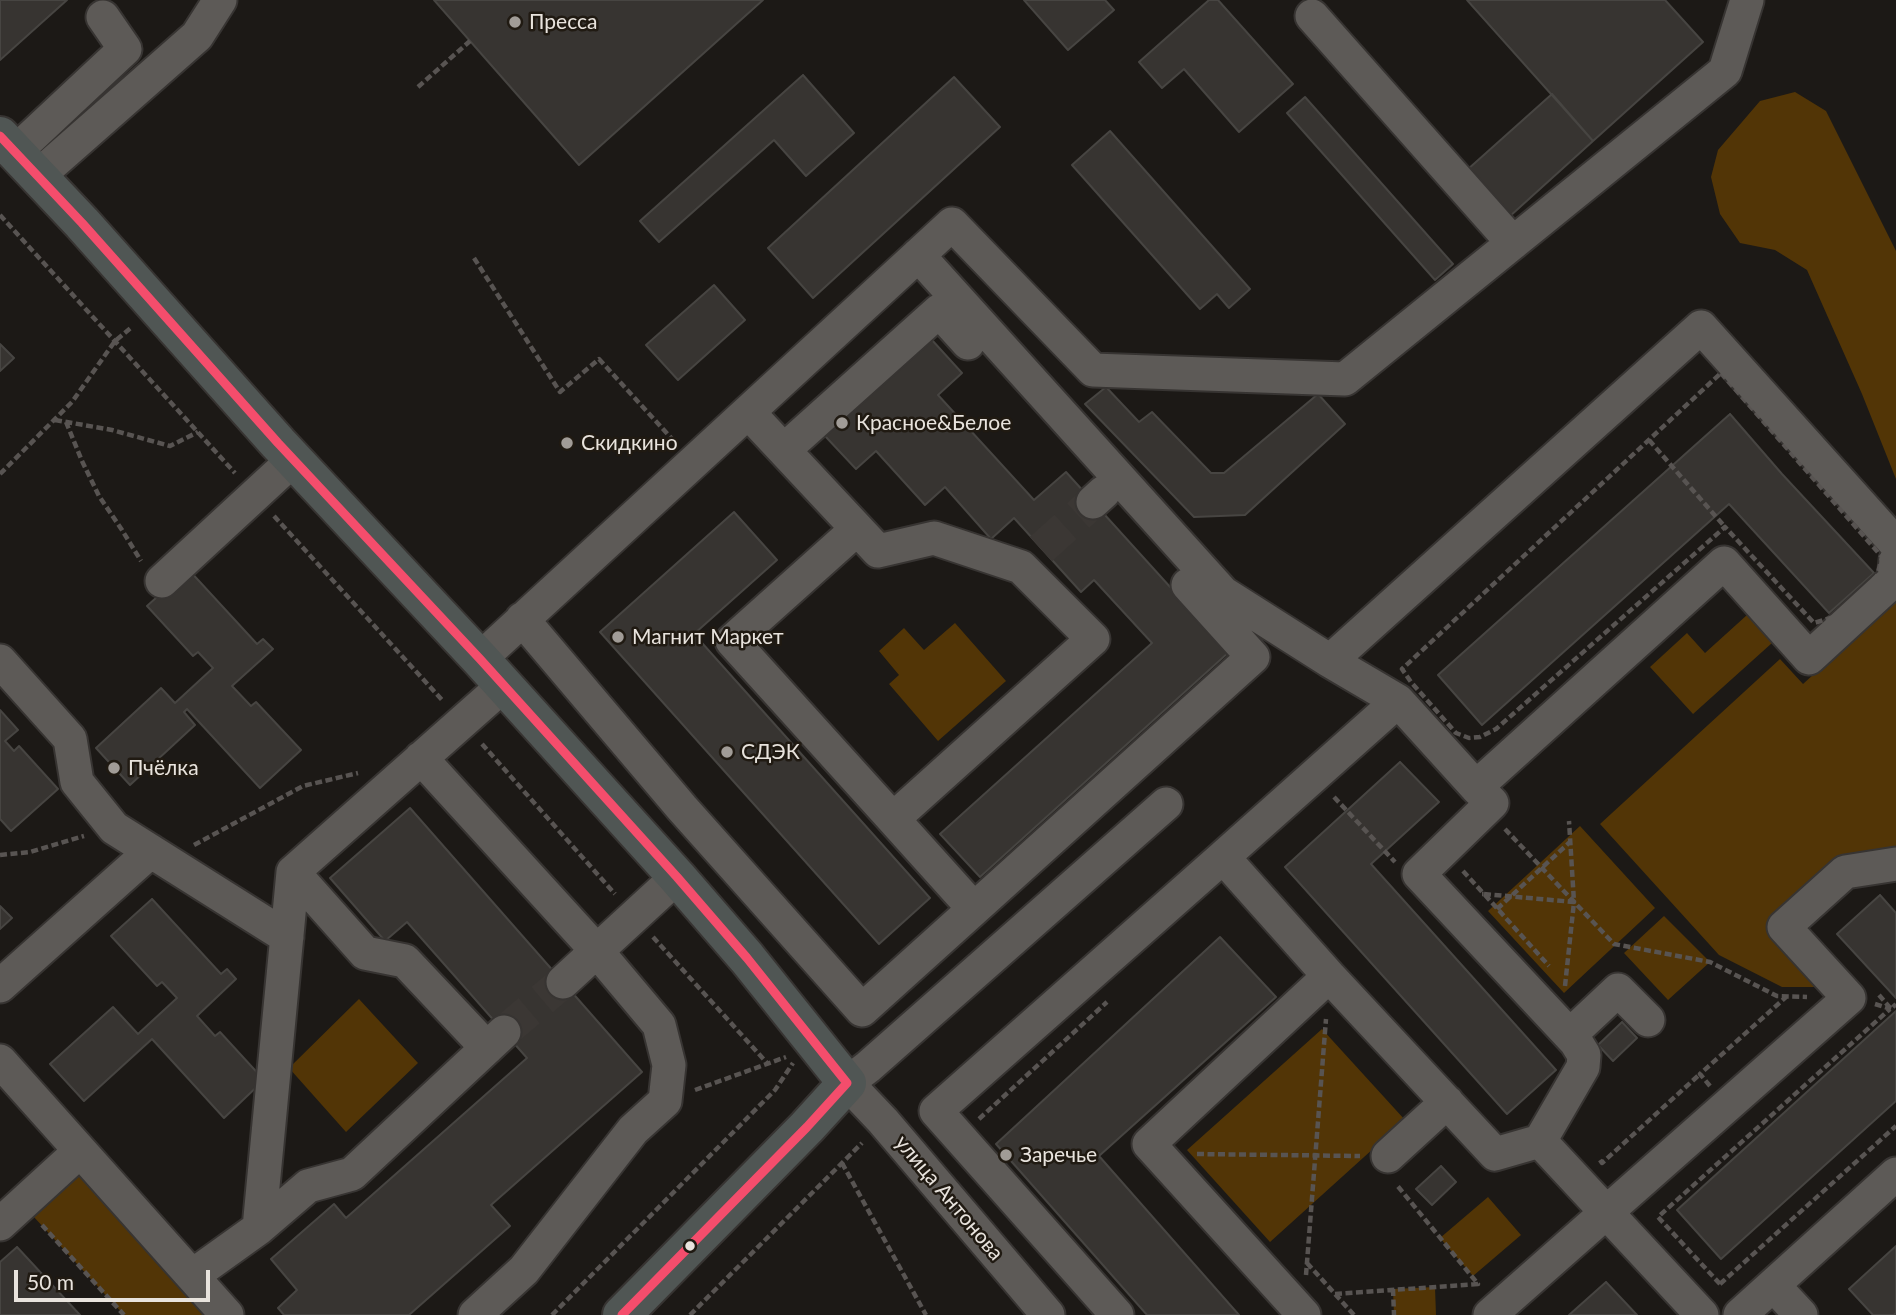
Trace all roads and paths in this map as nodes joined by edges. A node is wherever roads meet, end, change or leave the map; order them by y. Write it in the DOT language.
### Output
graph roads {
  1 [pos="220,0"];
  2 [pos="1747,0"];
  3 [pos="1312,16"];
  4 [pos="103,17"];
  5 [pos="470,41"];
  6 [pos="418,87"];
  7 [pos="18,155"];
  8 [pos="0,215"];
  9 [pos="1513,243"];
  10 [pos="918,255"];
  11 [pos="474,258"];
  12 [pos="155,305"];
  13 [pos="116,341"];
  14 [pos="748,412"];
  15 [pos="54,420"];
  16 [pos="66,422"];
  17 [pos="198,432"];
  18 [pos="1649,440"];
  19 [pos="784,450"];
  20 [pos="293,460"];
  21 [pos="694,462"];
  22 [pos="0,474"];
  23 [pos="254,495"];
  24 [pos="1725,527"];
  25 [pos="857,529"];
  26 [pos="1896,544"];
  27 [pos="1896,560"];
  28 [pos="162,581"];
  29 [pos="522,619"];
  30 [pos="0,660"];
  31 [pos="1330,661"];
  32 [pos="491,672"];
  33 [pos="1398,701"];
  34 [pos="462,722"];
  35 [pos="421,758"];
  36 [pos="369,771"];
  37 [pos="1325,788"];
  38 [pos="1481,798"];
  39 [pos="1166,804"];
  40 [pos="682,808"];
  41 [pos="893,819"];
  42 [pos="1569,821"];
  43 [pos="114,828"];
  44 [pos="645,841"];
  45 [pos="1570,842"];
  46 [pos="0,855"];
  47 [pos="158,856"];
  48 [pos="1223,857"];
  49 [pos="1396,863"];
  50 [pos="1896,864"];
  51 [pos="1542,868"];
  52 [pos="293,872"];
  53 [pos="677,877"];
  54 [pos="1511,897"];
  55 [pos="1574,902"];
  56 [pos="974,909"];
  57 [pos="1497,909"];
  58 [pos="634,915"];
  59 [pos="287,937"];
  60 [pos="596,950"];
  61 [pos="1329,976"];
  62 [pos="563,982"];
  63 [pos="1565,984"];
  64 [pos="0,986"];
  65 [pos="1862,994"];
  66 [pos="1787,996"];
  67 [pos="1111,999"];
  68 [pos="1896,1004"];
  69 [pos="1891,1009"];
  70 [pos="1647,1020"];
  71 [pos="1565,1030"];
  72 [pos="806,1047"];
  73 [pos="0,1061"];
  74 [pos="768,1064"];
  75 [pos="1700,1074"];
  76 [pos="847,1083"];
  77 [pos="665,1101"];
  78 [pos="1447,1102"];
  79 [pos="1727,1105"];
  80 [pos="883,1121"];
  81 [pos="1896,1126"];
  82 [pos="970,1127"];
  83 [pos="1540,1141"];
  84 [pos="80,1151"];
  85 [pos="1158,1153"];
  86 [pos="1593,1153"];
  87 [pos="1315,1155"];
  88 [pos="1380,1156"];
  89 [pos="842,1163"];
  90 [pos="1896,1174"];
  91 [pos="1607,1213"];
  92 [pos="11,1214"];
  93 [pos="259,1228"];
  94 [pos="1307,1262"];
  95 [pos="192,1276"];
  96 [pos="1720,1284"];
  97 [pos="1774,1286"];
  98 [pos="1394,1289"];
  99 [pos="1335,1294"];
  100 [pos="1698,1311"];
  101 [pos="124,1315"];
  102 [pos="227,1315"];
  103 [pos="475,1315"];
  104 [pos="552,1315"];
  105 [pos="622,1315"];
  106 [pos="690,1315"];
  107 [pos="926,1315"];
  108 [pos="1048,1315"];
  109 [pos="1117,1315"];
  110 [pos="1302,1315"];
  111 [pos="1354,1315"];
  112 [pos="1394,1315"];
  113 [pos="1490,1315"];
  114 [pos="1740,1315"];
  115 [pos="1801,1315"];
  1 -- 7 [label="street"];
  2 -- 9 [label="street"];
  3 -- 9 [label="street"];
  4 -- 7 [label="street"];
  5 -- 6 [label="path"];
  7 -- 12 [label="main road, улица Антонова"];
  8 -- 13 [label="path"];
  9 -- 10 [label="street"];
  10 -- 14 [label="street"];
  10 -- 31 [label="street"];
  11 -- 21 [label="path"];
  12 -- 13 [label="path"];
  12 -- 20 [label="main road, улица Антонова"];
  13 -- 15 [label="path"];
  13 -- 17 [label="path"];
  14 -- 19 [label="street"];
  14 -- 21 [label="street"];
  15 -- 16 [label="path"];
  15 -- 22 [label="path"];
  16 -- 17 [label="path"];
  16 -- 28 [label="path"];
  17 -- 23 [label="path"];
  18 -- 24 [label="path"];
  18 -- 24 [label="path"];
  18 -- 24 [label="path"];
  19 -- 25 [label="street"];
  19 -- 56 [label="street"];
  20 -- 23 [label="street"];
  20 -- 32 [label="main road, улица Антонова"];
  21 -- 29 [label="street"];
  23 -- 28 [label="street"];
  23 -- 34 [label="path"];
  25 -- 41 [label="street"];
  25 -- 41 [label="street"];
  26 -- 31 [label="street"];
  27 -- 38 [label="street"];
  29 -- 32 [label="street"];
  29 -- 40 [label="street"];
  30 -- 43 [label="street"];
  31 -- 33 [label="street"];
  32 -- 34 [label="street"];
  32 -- 44 [label="main road, улица Антонова"];
  33 -- 38 [label="street"];
  33 -- 48 [label="street"];
  34 -- 35 [label="street"];
  34 -- 58 [label="path"];
  35 -- 52 [label="street"];
  35 -- 60 [label="street"];
  36 -- 47 [label="path"];
  37 -- 49 [label="path"];
  38 -- 51 [label="path"];
  38 -- 71 [label="street"];
  39 -- 76 [label="street"];
  40 -- 44 [label="street"];
  40 -- 56 [label="street"];
  41 -- 56 [label="street"];
  42 -- 45 [label="path"];
  43 -- 46 [label="path"];
  43 -- 47 [label="street"];
  44 -- 53 [label="main road, улица Антонова"];
  45 -- 51 [label="path"];
  45 -- 55 [label="path"];
  47 -- 59 [label="street"];
  47 -- 64 [label="street"];
  48 -- 61 [label="street"];
  48 -- 109 [label="street"];
  50 -- 65 [label="street"];
  51 -- 54 [label="path"];
  51 -- 55 [label="path"];
  52 -- 59 [label="street"];
  52 -- 93 [label="street"];
  53 -- 58 [label="street"];
  53 -- 72 [label="main road, улица Антонова"];
  54 -- 55 [label="path"];
  54 -- 57 [label="path"];
  54 -- 57 [label="path"];
  55 -- 63 [label="path"];
  55 -- 66 [label="path"];
  57 -- 63 [label="path"];
  58 -- 60 [label="street"];
  58 -- 74 [label="path"];
  59 -- 93 [label="street"];
  60 -- 62 [label="street"];
  60 -- 77 [label="street"];
  61 -- 78 [label="street"];
  61 -- 85 [label="street"];
  61 -- 87 [label="path"];
  63 -- 71 [label="path"];
  65 -- 66 [label="path"];
  65 -- 69 [label="path"];
  65 -- 69 [label="path"];
  65 -- 79 [label="street"];
  66 -- 75 [label="path"];
  67 -- 82 [label="path"];
  68 -- 69 [label="path"];
  69 -- 96 [label="path"];
  70 -- 71 [label="street"];
  71 -- 83 [label="street"];
  72 -- 74 [label="path"];
  72 -- 76 [label="main road, улица Антонова"];
  72 -- 104 [label="path"];
  73 -- 84 [label="street"];
  74 -- 77 [label="path"];
  75 -- 79 [label="path"];
  75 -- 86 [label="path"];
  76 -- 80 [label="street, улица Антонова"];
  76 -- 105 [label="main road"];
  77 -- 103 [label="street"];
  78 -- 83 [label="street"];
  78 -- 88 [label="street"];
  79 -- 91 [label="street"];
  80 -- 89 [label="path"];
  80 -- 108 [label="street, улица Антонова"];
  81 -- 96 [label="path"];
  83 -- 91 [label="street"];
  84 -- 92 [label="street"];
  84 -- 95 [label="street"];
  85 -- 87 [label="path"];
  85 -- 110 [label="street"];
  87 -- 88 [label="path"];
  87 -- 94 [label="path"];
  88 -- 98 [label="path"];
  89 -- 106 [label="path"];
  89 -- 107 [label="path"];
  90 -- 97 [label="street"];
  91 -- 100 [label="street"];
  91 -- 113 [label="street"];
  92 -- 101 [label="path"];
  93 -- 95 [label="street"];
  94 -- 99 [label="path"];
  94 -- 110 [label="path"];
  95 -- 102 [label="street"];
  96 -- 100 [label="path"];
  97 -- 114 [label="street"];
  97 -- 115 [label="street"];
  98 -- 99 [label="path"];
  98 -- 112 [label="path"];
  99 -- 111 [label="path"];
}
